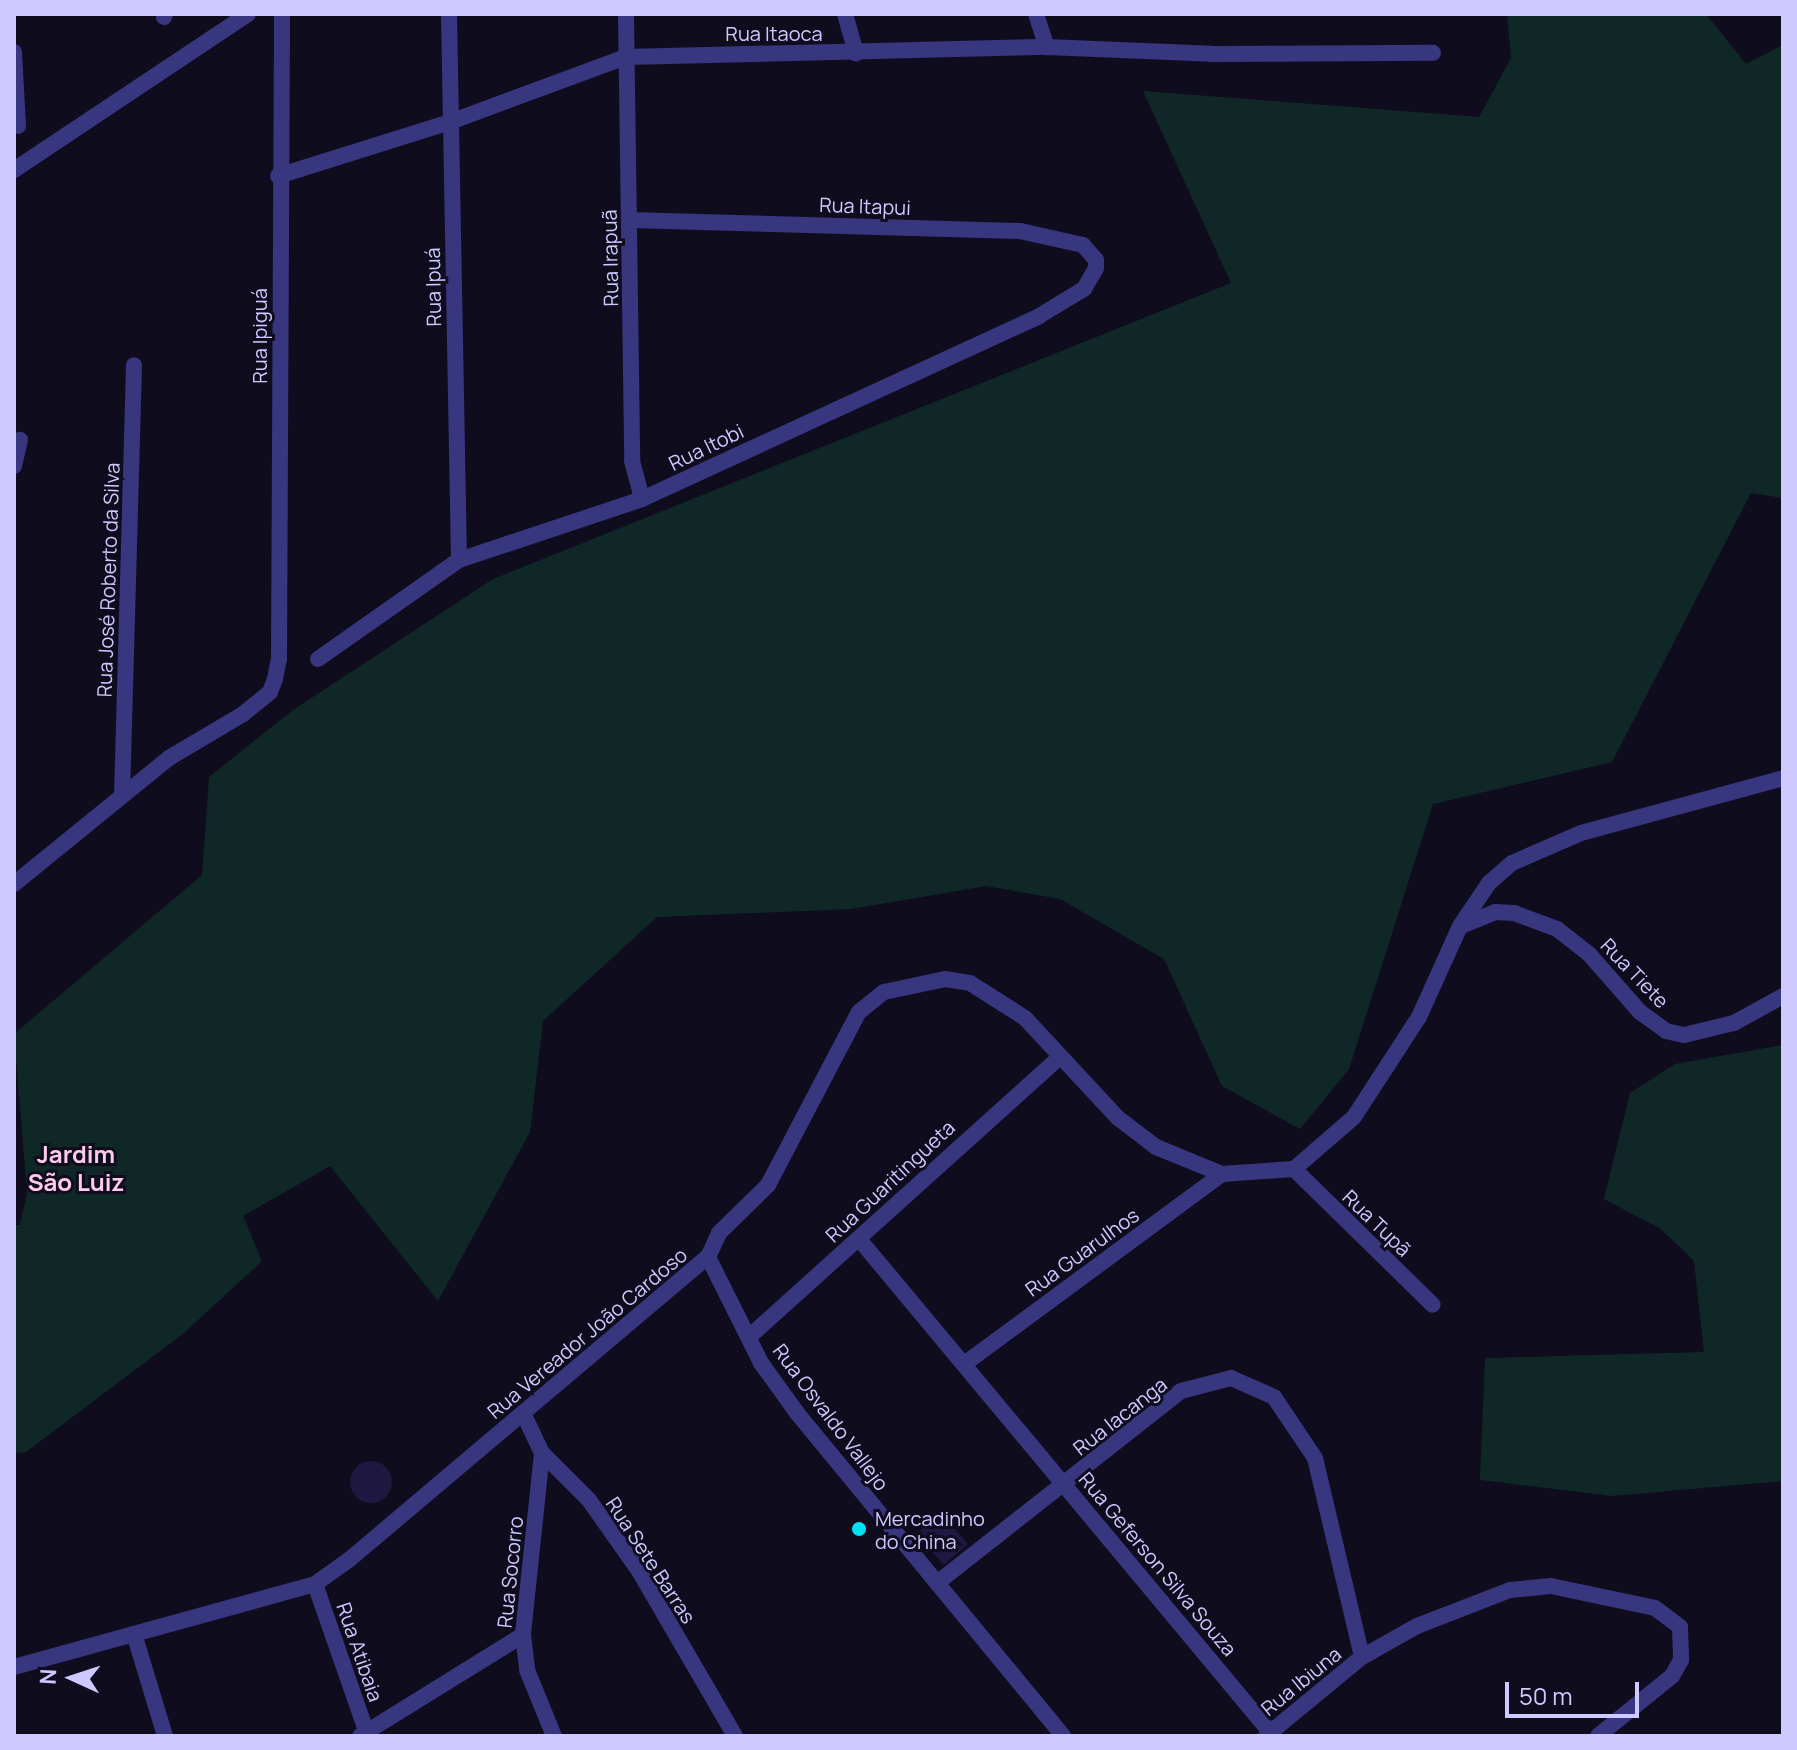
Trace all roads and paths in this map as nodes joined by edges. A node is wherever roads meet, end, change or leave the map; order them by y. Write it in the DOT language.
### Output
graph roads {
  1 [pos="248,14"];
  2 [pos="282,14"];
  3 [pos="449,14"];
  4 [pos="626,14"];
  5 [pos="845,14"];
  6 [pos="1036,14"];
  7 [pos="1047,47"];
  8 [pos="14,52"];
  9 [pos="856,53"];
  10 [pos="1433,53"];
  11 [pos="626,57"];
  12 [pos="450,122"];
  13 [pos="18,126"];
  14 [pos="14,170"];
  15 [pos="278,176"];
  16 [pos="629,220"];
  17 [pos="1093,255"];
  18 [pos="134,365"];
  19 [pos="20,440"];
  20 [pos="14,466"];
  21 [pos="642,499"];
  22 [pos="459,560"];
  23 [pos="318,659"];
  24 [pos="1783,778"];
  25 [pos="122,796"];
  26 [pos="14,884"];
  27 [pos="1460,926"];
  28 [pos="1783,996"];
  29 [pos="1059,1058"];
  30 [pos="1294,1169"];
  31 [pos="1222,1174"];
  32 [pos="859,1239"];
  33 [pos="708,1257"];
  34 [pos="1433,1305"];
  35 [pos="750,1336"];
  36 [pos="967,1362"];
  37 [pos="523,1413"];
  38 [pos="542,1453"];
  39 [pos="1066,1485"];
  40 [pos="937,1583"];
  41 [pos="315,1584"];
  42 [pos="523,1635"];
  43 [pos="135,1637"];
  44 [pos="1362,1657"];
  45 [pos="14,1667"];
  46 [pos="1268,1734"];
  47 [pos="365,1735"];
  48 [pos="165,1736"];
  49 [pos="554,1736"];
  50 [pos="735,1736"];
  51 [pos="1063,1736"];
  52 [pos="1598,1736"];
  1 -- 14 [label="street"];
  2 -- 15 [label="street, Rua Ipiguá"];
  3 -- 12 [label="street, Rua Ipuá"];
  4 -- 11 [label="street, Rua Irapuã"];
  5 -- 9 [label="street"];
  6 -- 7 [label="street"];
  7 -- 9 [label="street, Rua Itaoca"];
  7 -- 10 [label="street, Rua Itaoca"];
  8 -- 13 [label="street"];
  9 -- 11 [label="street, Rua Itaoca"];
  11 -- 12 [label="street, Rua Itaoca"];
  11 -- 16 [label="street, Rua Irapuã"];
  12 -- 15 [label="street, Rua Itaoca"];
  12 -- 22 [label="street, Rua Ipuá"];
  15 -- 25 [label="street, Rua Ipiguá"];
  16 -- 17 [label="street, Rua Itapui"];
  16 -- 21 [label="street, Rua Irapuã"];
  17 -- 21 [label="street, Rua Itobi"];
  18 -- 25 [label="street, Rua José Roberto da Silva"];
  19 -- 20 [label="street"];
  21 -- 22 [label="street, Rua Itobi"];
  22 -- 23 [label="street, Rua Itobi"];
  24 -- 27 [label="street"];
  25 -- 26 [label="street"];
  27 -- 28 [label="street, Rua Tiete"];
  27 -- 30 [label="street"];
  29 -- 31 [label="street, Rua Vereador João Cardoso"];
  29 -- 32 [label="street, Rua Guaritingueta"];
  29 -- 33 [label="street, Rua Vereador João Cardoso"];
  30 -- 31 [label="street"];
  30 -- 34 [label="street, Rua Tupã"];
  31 -- 36 [label="street, Rua Guarulhos"];
  32 -- 35 [label="street, Rua Guaritingueta"];
  32 -- 36 [label="street, Rua Geferson Silva Souza"];
  33 -- 35 [label="street, Rua Osvaldo Vallejo"];
  33 -- 37 [label="street, Rua Vereador João Cardoso"];
  35 -- 40 [label="street, Rua Osvaldo Vallejo"];
  36 -- 39 [label="street, Rua Geferson Silva Souza"];
  37 -- 38 [label="street, Rua Sete Barras"];
  37 -- 41 [label="street, Rua Vereador João Cardoso"];
  38 -- 42 [label="street, Rua Socorro"];
  38 -- 50 [label="street, Rua Sete Barras"];
  39 -- 40 [label="street, Rua Iacanga"];
  39 -- 44 [label="street, Rua Iacanga"];
  39 -- 46 [label="street, Rua Geferson Silva Souza"];
  40 -- 51 [label="street, Rua Osvaldo Vallejo"];
  41 -- 43 [label="street, Rua Vereador João Cardoso"];
  41 -- 47 [label="street, Rua Atibaia"];
  42 -- 47 [label="street"];
  42 -- 49 [label="street, Rua Socorro"];
  43 -- 45 [label="street, Rua Vereador João Cardoso"];
  43 -- 48 [label="street"];
  44 -- 46 [label="street, Rua Ibiuna"];
  44 -- 52 [label="street, Rua Ibiuna"];
}
